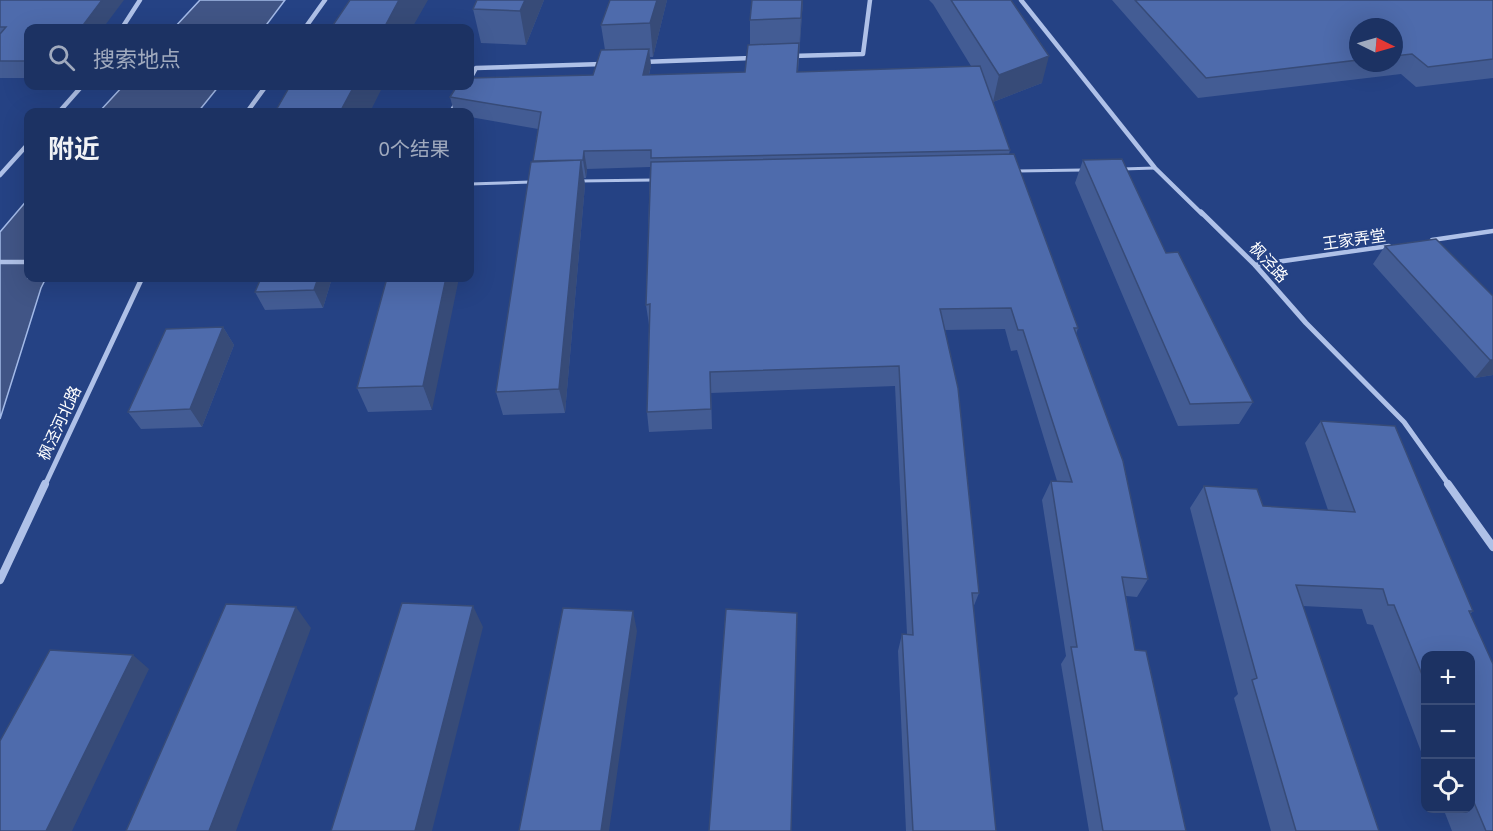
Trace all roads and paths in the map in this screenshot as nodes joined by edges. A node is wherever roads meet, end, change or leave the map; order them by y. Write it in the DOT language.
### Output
graph roads {
  1 [pos="140,0"];
  2 [pos="325,0"];
  3 [pos="870,0"];
  4 [pos="1021,0"];
  5 [pos="125,24"];
  6 [pos="308,24"];
  7 [pos="781,57"];
  8 [pos="758,58"];
  9 [pos="640,62"];
  10 [pos="605,63"];
  11 [pos="474,72"];
  12 [pos="78,90"];
  13 [pos="263,90"];
  14 [pos="461,94"];
  15 [pos="63,108"];
  16 [pos="250,108"];
  17 [pos="452,108"];
  18 [pos="24,148"];
  19 [pos="1155,168"];
  20 [pos="1119,169"];
  21 [pos="1084,170"];
  22 [pos="1013,171"];
  23 [pos="0,175"];
  24 [pos="658,179"];
  25 [pos="576,181"];
  26 [pos="540,182"];
  27 [pos="474,184"];
  28 [pos="1493,231"];
  29 [pos="1425,241"];
  30 [pos="1391,246"];
  31 [pos="0,262"];
  32 [pos="24,262"];
  33 [pos="1255,265"];
  34 [pos="140,282"];
  35 [pos="1493,546"];
  36 [pos="0,580"];
  1 -- 5 [label="street"];
  2 -- 6 [label="street"];
  3 -- 7 [label="street"];
  4 -- 19 [label="street, 枫泾路"];
  8 -- 9 [label="street"];
  10 -- 11 [label="street"];
  12 -- 15 [label="street"];
  13 -- 16 [label="street"];
  14 -- 17 [label="street"];
  18 -- 23 [label="street"];
  19 -- 20 [label="lane"];
  19 -- 33 [label="street, 枫泾路"];
  21 -- 22 [label="lane"];
  24 -- 25 [label="lane"];
  26 -- 27 [label="lane"];
  28 -- 29 [label="lane"];
  30 -- 33 [label="lane, 王家弄堂"];
  31 -- 32 [label="lane"];
  33 -- 35 [label="street, 枫泾路"];
  34 -- 36 [label="street, 枫泾河北路"];
}
